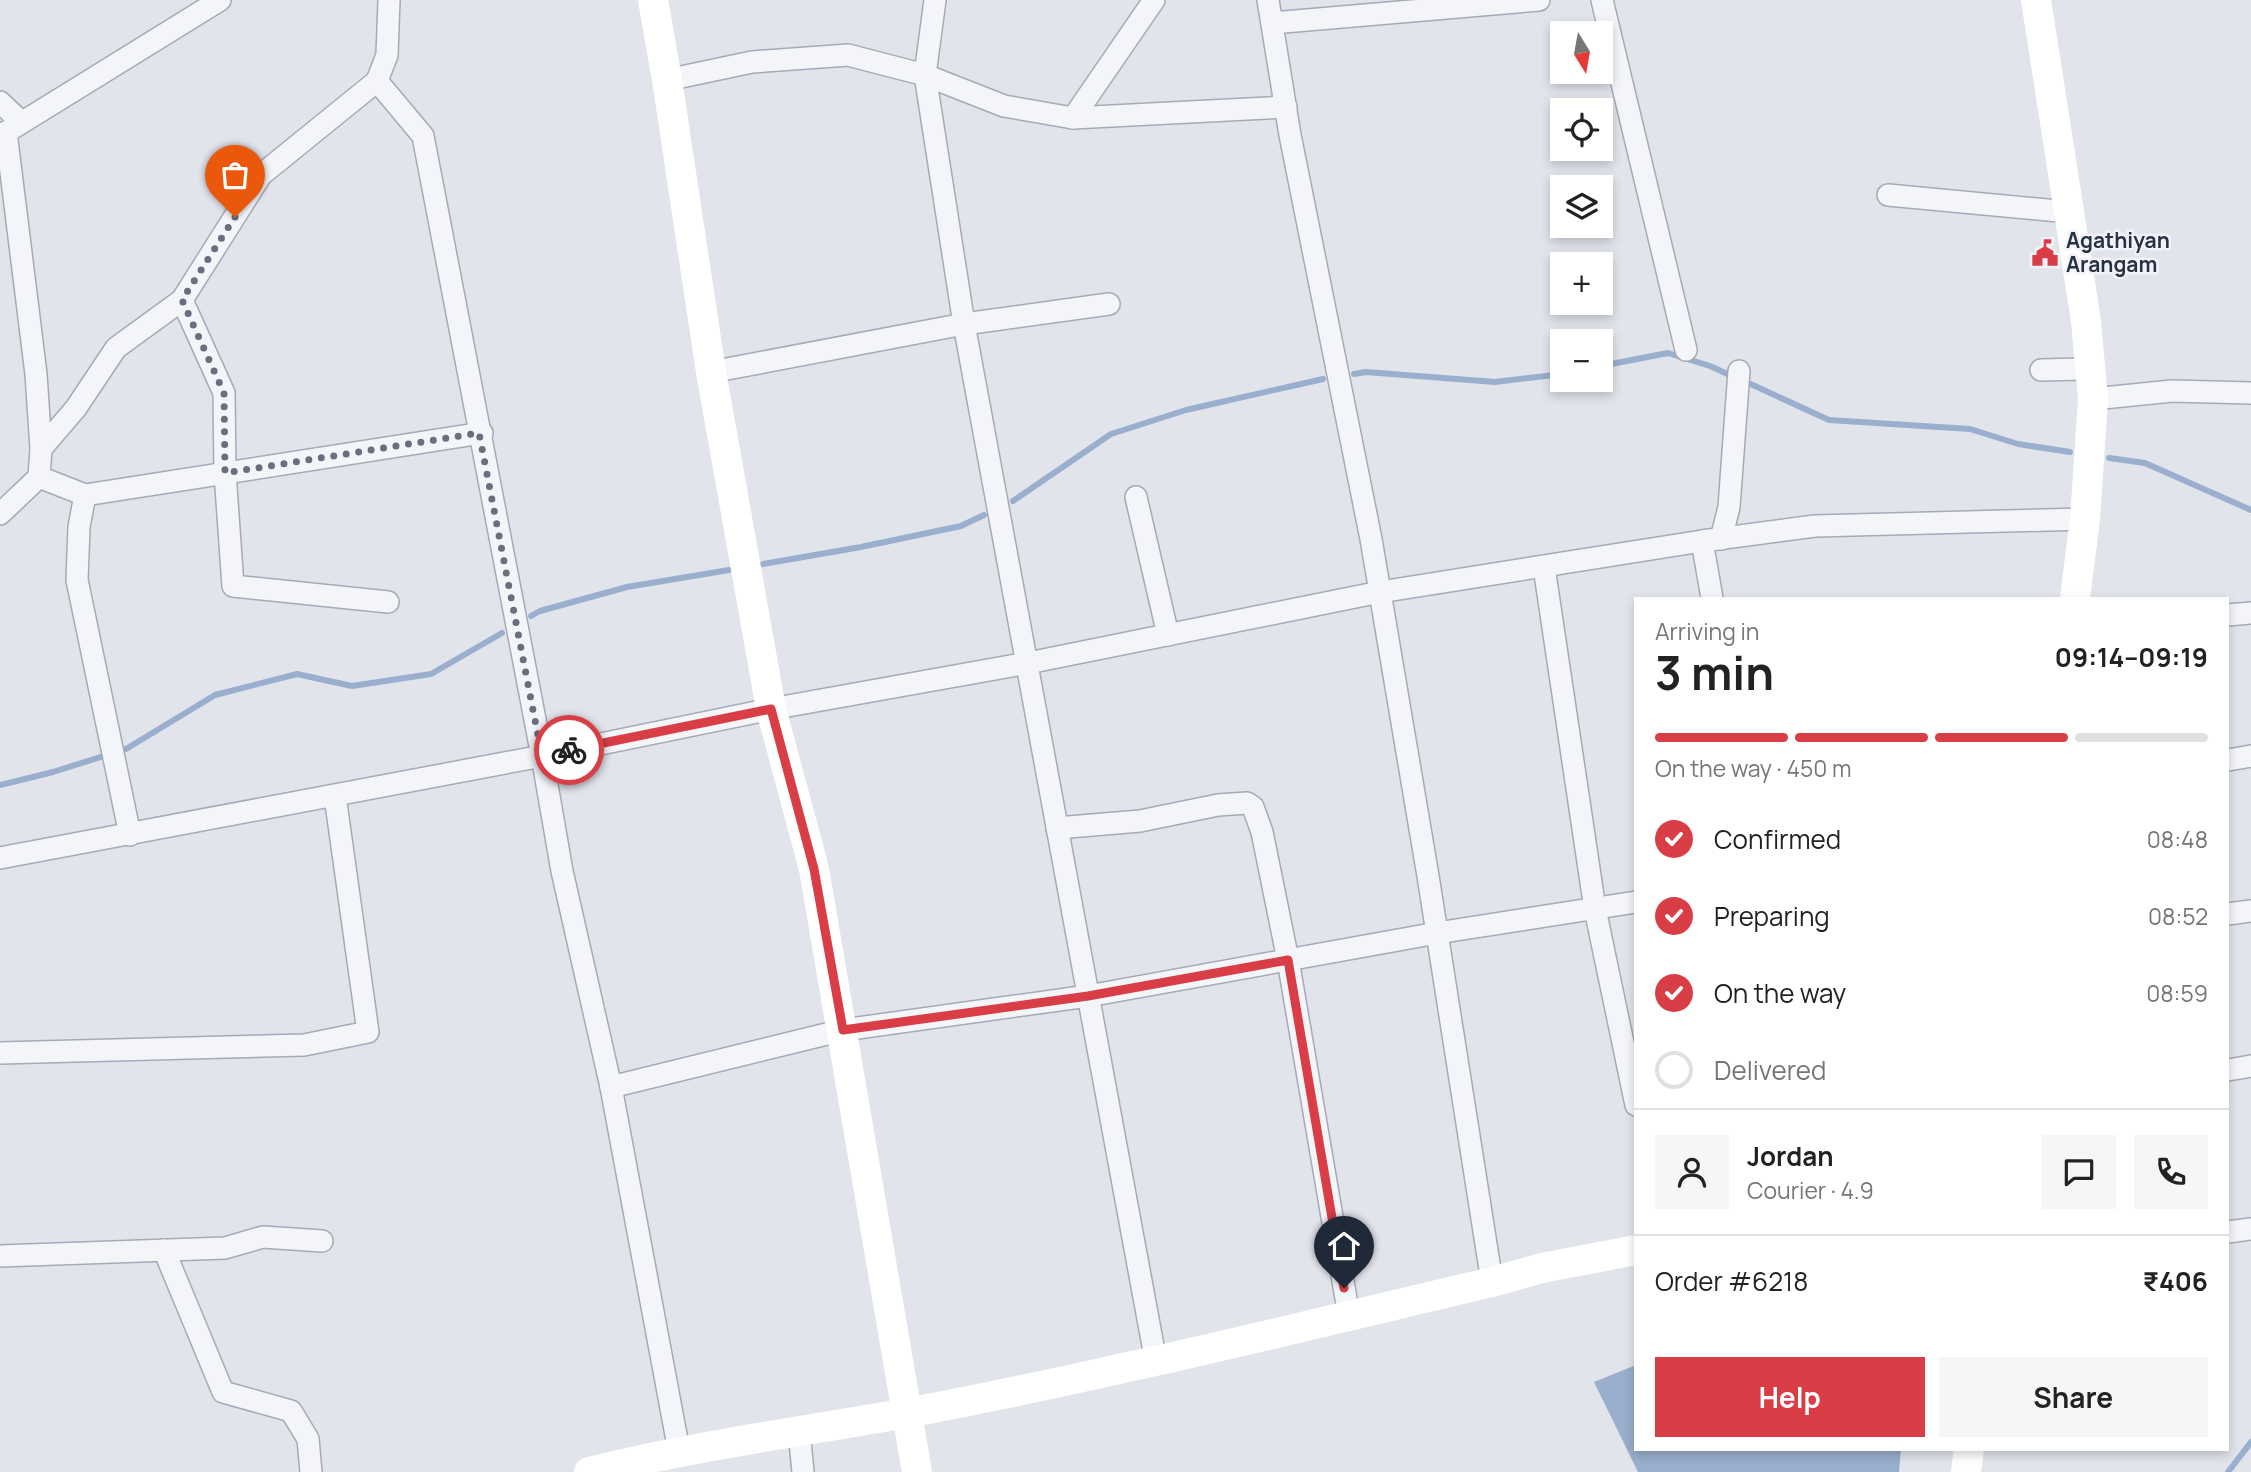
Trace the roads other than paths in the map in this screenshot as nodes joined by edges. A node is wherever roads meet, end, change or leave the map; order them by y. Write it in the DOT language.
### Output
graph roads {
  1 [pos="220,0"];
  2 [pos="389,0"];
  3 [pos="653,0"];
  4 [pos="935,0"];
  5 [pos="1154,0"];
  6 [pos="1268,0"];
  7 [pos="1539,0"];
  8 [pos="1602,0"];
  9 [pos="2036,0"];
  10 [pos="1272,23"];
  11 [pos="925,75"];
  12 [pos="667,80"];
  13 [pos="377,81"];
  14 [pos="0,102"];
  15 [pos="1286,107"];
  16 [pos="1073,118"];
  17 [pos="9,130"];
  18 [pos="1888,195"];
  19 [pos="2069,212"];
  20 [pos="182,300"];
  21 [pos="1109,304"];
  22 [pos="964,324"];
  23 [pos="1686,350"];
  24 [pos="2041,370"];
  25 [pos="1739,371"];
  26 [pos="711,372"];
  27 [pos="2092,388"];
  28 [pos="2251,393"];
  29 [pos="480,433"];
  30 [pos="41,449"];
  31 [pos="225,473"];
  32 [pos="38,477"];
  33 [pos="85,495"];
  34 [pos="1136,496"];
  35 [pos="0,514"];
  36 [pos="2085,519"];
  37 [pos="1712,540"];
  38 [pos="1544,567"];
  39 [pos="1380,593"];
  40 [pos="1713,597"];
  41 [pos="2075,597"];
  42 [pos="388,602"];
  43 [pos="2251,613"];
  44 [pos="2229,615"];
  45 [pos="1168,635"];
  46 [pos="1028,663"];
  47 [pos="771,709"];
  48 [pos="542,756"];
  49 [pos="2251,757"];
  50 [pos="2229,760"];
  51 [pos="335,796"];
  52 [pos="1057,828"];
  53 [pos="130,835"];
  54 [pos="0,858"];
  55 [pos="1634,902"];
  56 [pos="1595,909"];
  57 [pos="2251,911"];
  58 [pos="2229,914"];
  59 [pos="1437,933"];
  60 [pos="1288,960"];
  61 [pos="1088,996"];
  62 [pos="843,1030"];
  63 [pos="0,1053"];
  64 [pos="2251,1066"];
  65 [pos="2229,1070"];
  66 [pos="611,1087"];
  67 [pos="1634,1095"];
  68 [pos="2251,1229"];
  69 [pos="2229,1232"];
  70 [pos="322,1241"];
  71 [pos="164,1250"];
  72 [pos="1634,1250"];
  73 [pos="0,1256"];
  74 [pos="1492,1282"];
  75 [pos="1349,1316"];
  76 [pos="1156,1362"];
  77 [pos="907,1412"];
  78 [pos="799,1431"];
  79 [pos="679,1451"];
  80 [pos="1969,1451"];
  81 [pos="311,1472"];
  82 [pos="589,1472"];
  83 [pos="803,1472"];
  84 [pos="917,1472"];
  85 [pos="1966,1472"];
  1 -- 17 [label="street"];
  2 -- 13 [label="street"];
  3 -- 12 [label="street"];
  4 -- 11 [label="street"];
  5 -- 16 [label="street"];
  6 -- 10 [label="street"];
  7 -- 10 [label="street"];
  8 -- 23 [label="street"];
  9 -- 19 [label="street"];
  10 -- 15 [label="street"];
  11 -- 12 [label="street"];
  11 -- 16 [label="street"];
  11 -- 22 [label="street"];
  12 -- 26 [label="street"];
  13 -- 20 [label="street"];
  13 -- 29 [label="street"];
  14 -- 17 [label="street"];
  15 -- 16 [label="street"];
  15 -- 39 [label="street"];
  17 -- 30 [label="street"];
  18 -- 19 [label="street"];
  19 -- 27 [label="street"];
  20 -- 30 [label="street"];
  20 -- 31 [label="street"];
  21 -- 22 [label="street"];
  22 -- 26 [label="street"];
  22 -- 46 [label="street"];
  24 -- 27 [label="street"];
  25 -- 37 [label="street"];
  26 -- 47 [label="street"];
  27 -- 28 [label="street"];
  27 -- 36 [label="street"];
  29 -- 31 [label="street"];
  29 -- 48 [label="street"];
  30 -- 32 [label="street"];
  31 -- 33 [label="street"];
  31 -- 42 [label="street"];
  32 -- 33 [label="street"];
  32 -- 35 [label="street"];
  33 -- 53 [label="street"];
  34 -- 45 [label="street"];
  36 -- 37 [label="street"];
  36 -- 41 [label="street"];
  37 -- 38 [label="street"];
  37 -- 40 [label="street"];
  38 -- 39 [label="street"];
  38 -- 56 [label="street"];
  39 -- 45 [label="street"];
  39 -- 59 [label="street"];
  43 -- 44 [label="street"];
  45 -- 46 [label="street"];
  46 -- 47 [label="street"];
  46 -- 52 [label="street"];
  47 -- 48 [label="street"];
  47 -- 62 [label="street"];
  48 -- 51 [label="street"];
  48 -- 66 [label="street"];
  49 -- 50 [label="street"];
  51 -- 53 [label="street"];
  51 -- 63 [label="street"];
  52 -- 60 [label="street"];
  52 -- 61 [label="street"];
  53 -- 54 [label="street"];
  55 -- 56 [label="street"];
  56 -- 59 [label="street"];
  56 -- 67 [label="street"];
  57 -- 58 [label="street"];
  59 -- 60 [label="street"];
  59 -- 74 [label="street"];
  60 -- 61 [label="street"];
  60 -- 75 [label="street"];
  61 -- 62 [label="street"];
  61 -- 76 [label="street"];
  62 -- 66 [label="street"];
  62 -- 77 [label="street"];
  64 -- 65 [label="street"];
  66 -- 79 [label="street"];
  68 -- 69 [label="street"];
  70 -- 71 [label="street"];
  71 -- 73 [label="street"];
  71 -- 81 [label="street"];
  72 -- 74 [label="street"];
  74 -- 75 [label="street"];
  75 -- 76 [label="street"];
  76 -- 77 [label="street"];
  77 -- 78 [label="street"];
  77 -- 84 [label="street"];
  78 -- 79 [label="street"];
  78 -- 83 [label="street"];
  79 -- 82 [label="street"];
  80 -- 85 [label="street"];
}
